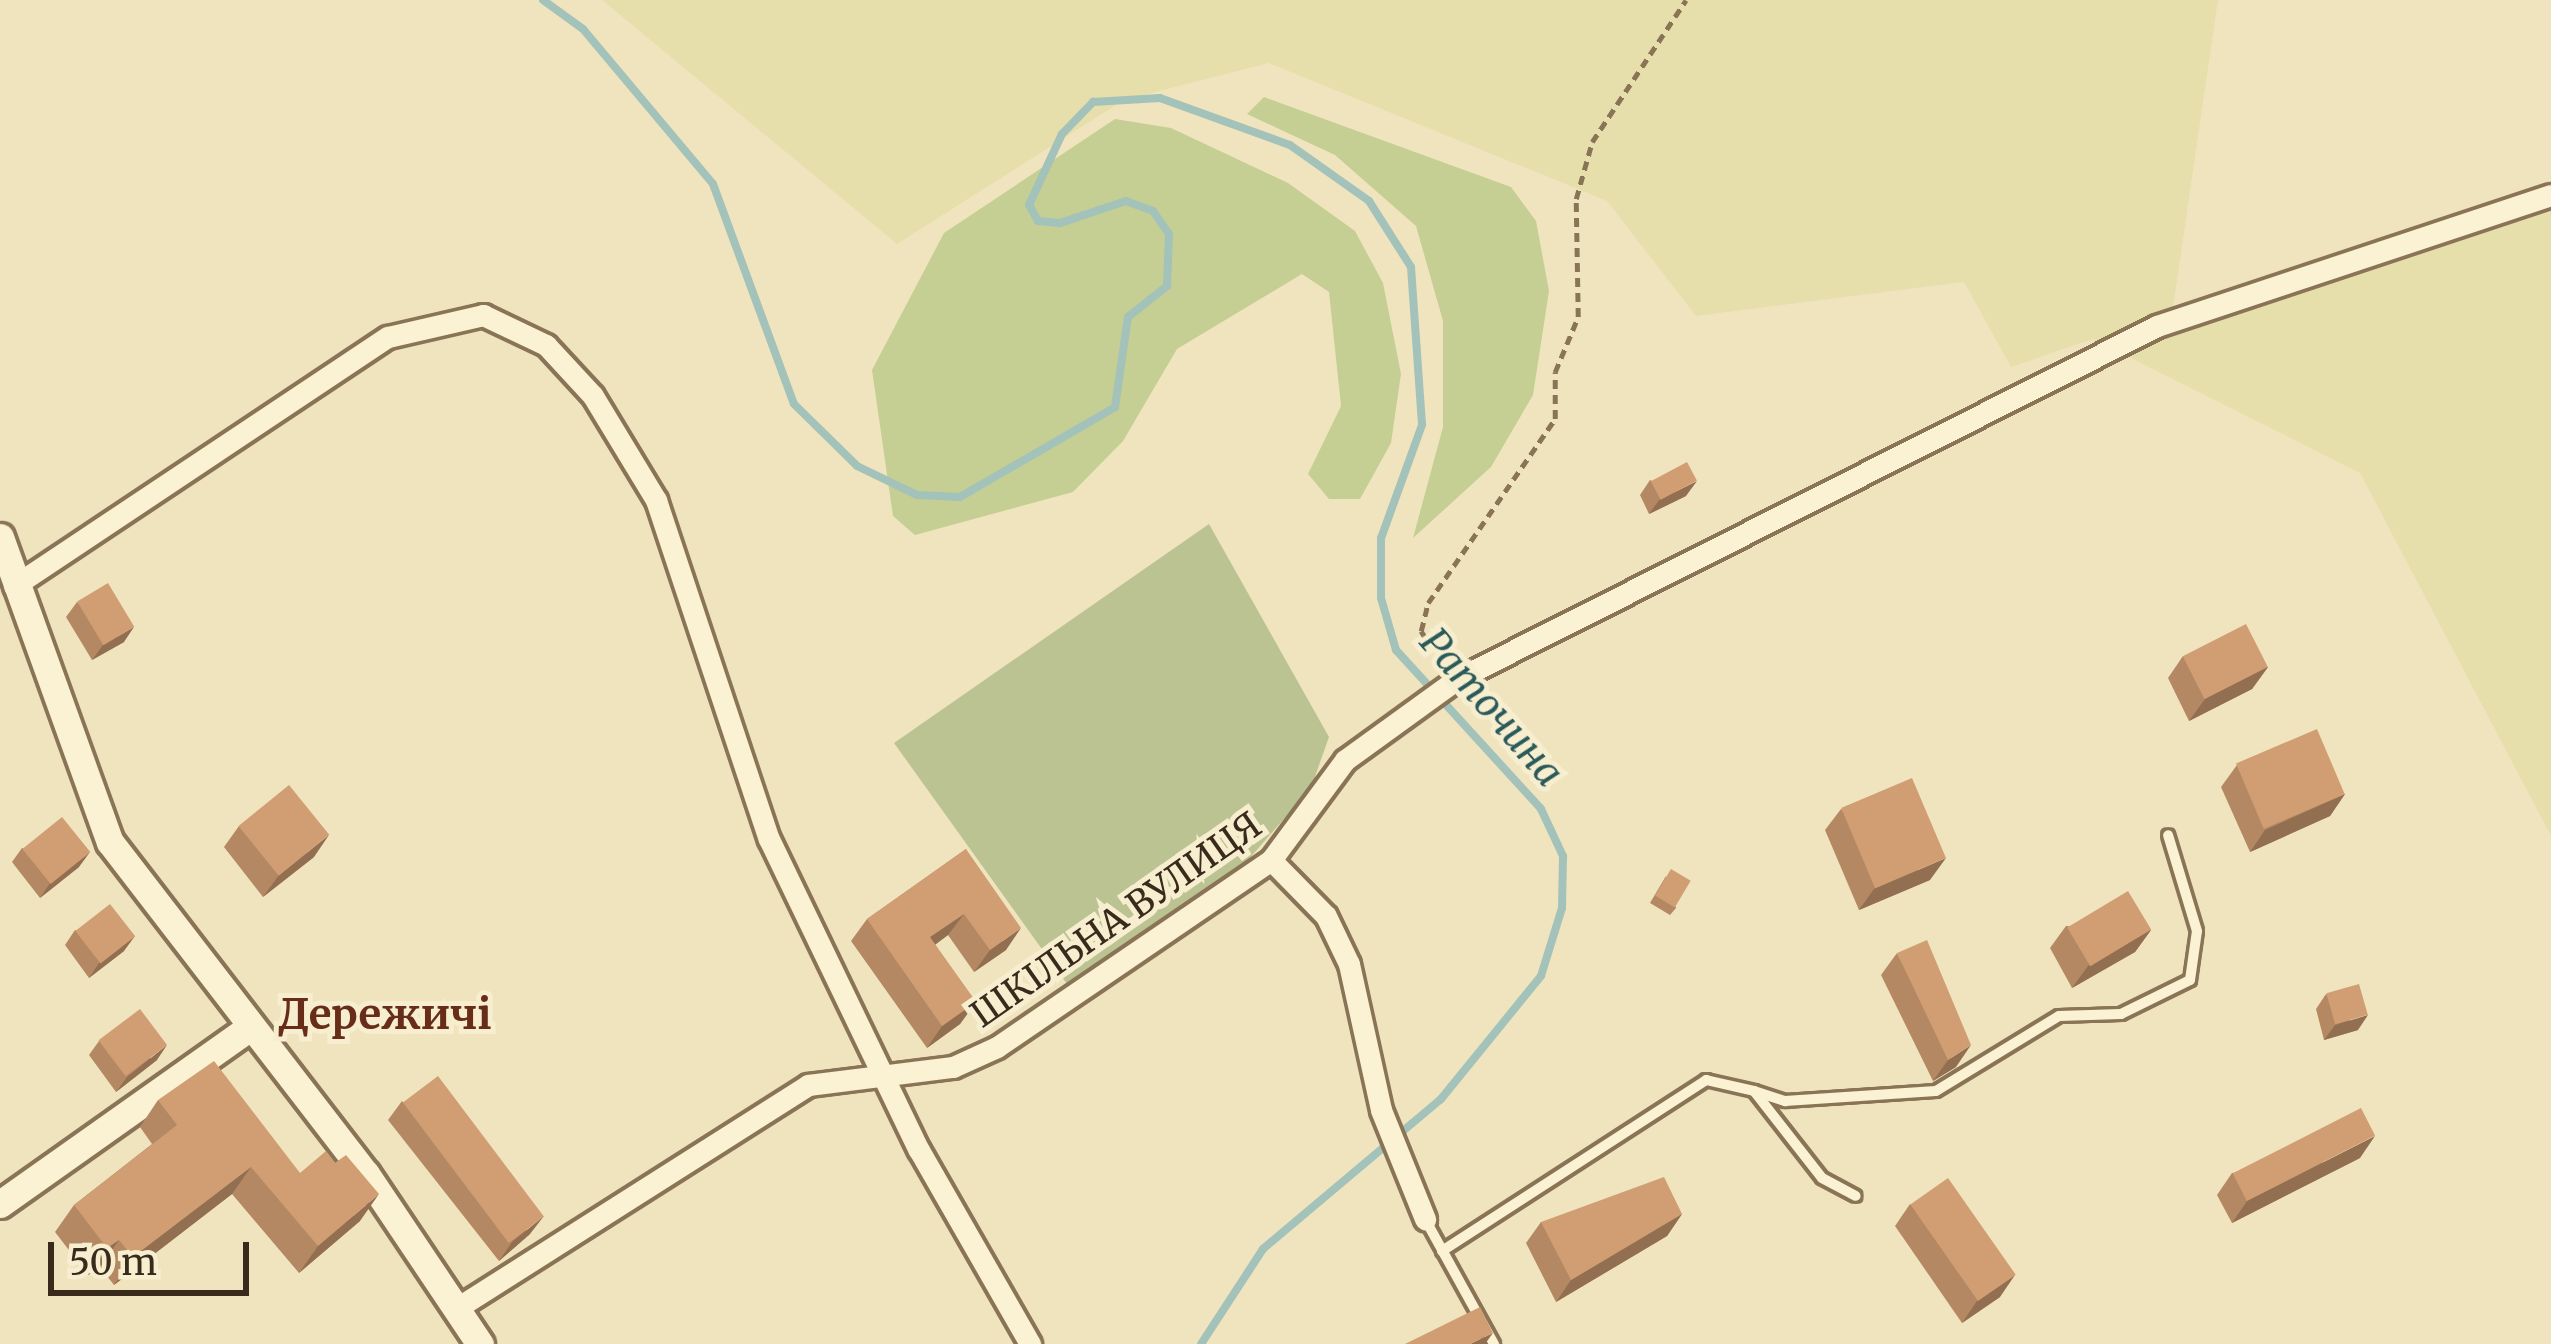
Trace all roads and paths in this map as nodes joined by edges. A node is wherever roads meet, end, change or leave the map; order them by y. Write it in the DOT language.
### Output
graph roads {
  1 [pos="1686,0"];
  2 [pos="2551,195"];
  3 [pos="0,537"];
  4 [pos="14,586"];
  5 [pos="1457,679"];
  6 [pos="2168,835"];
  7 [pos="1270,860"];
  8 [pos="248,1029"];
  9 [pos="891,1077"];
  10 [pos="1754,1090"];
  11 [pos="1856,1196"];
  12 [pos="0,1204"];
  13 [pos="1425,1219"];
  14 [pos="1442,1251"];
  15 [pos="457,1308"];
  16 [pos="480,1344"];
  17 [pos="1030,1344"];
  18 [pos="1494,1344"];
  1 -- 5 [label="path"];
  2 -- 5 [label="street, ШКІЛЬНА ВУЛИЦЯ"];
  3 -- 4 [label="street"];
  4 -- 8 [label="street"];
  4 -- 9 [label="street"];
  5 -- 7 [label="street, ШКІЛЬНА ВУЛИЦЯ"];
  6 -- 10 [label="lane"];
  7 -- 9 [label="street, ШКІЛЬНА ВУЛИЦЯ"];
  7 -- 13 [label="street"];
  8 -- 12 [label="street"];
  8 -- 15 [label="street"];
  9 -- 15 [label="street, ШКІЛЬНА ВУЛИЦЯ"];
  9 -- 17 [label="street"];
  10 -- 11 [label="lane"];
  10 -- 14 [label="lane"];
  13 -- 14 [label="lane"];
  14 -- 18 [label="lane"];
  15 -- 16 [label="street"];
}
